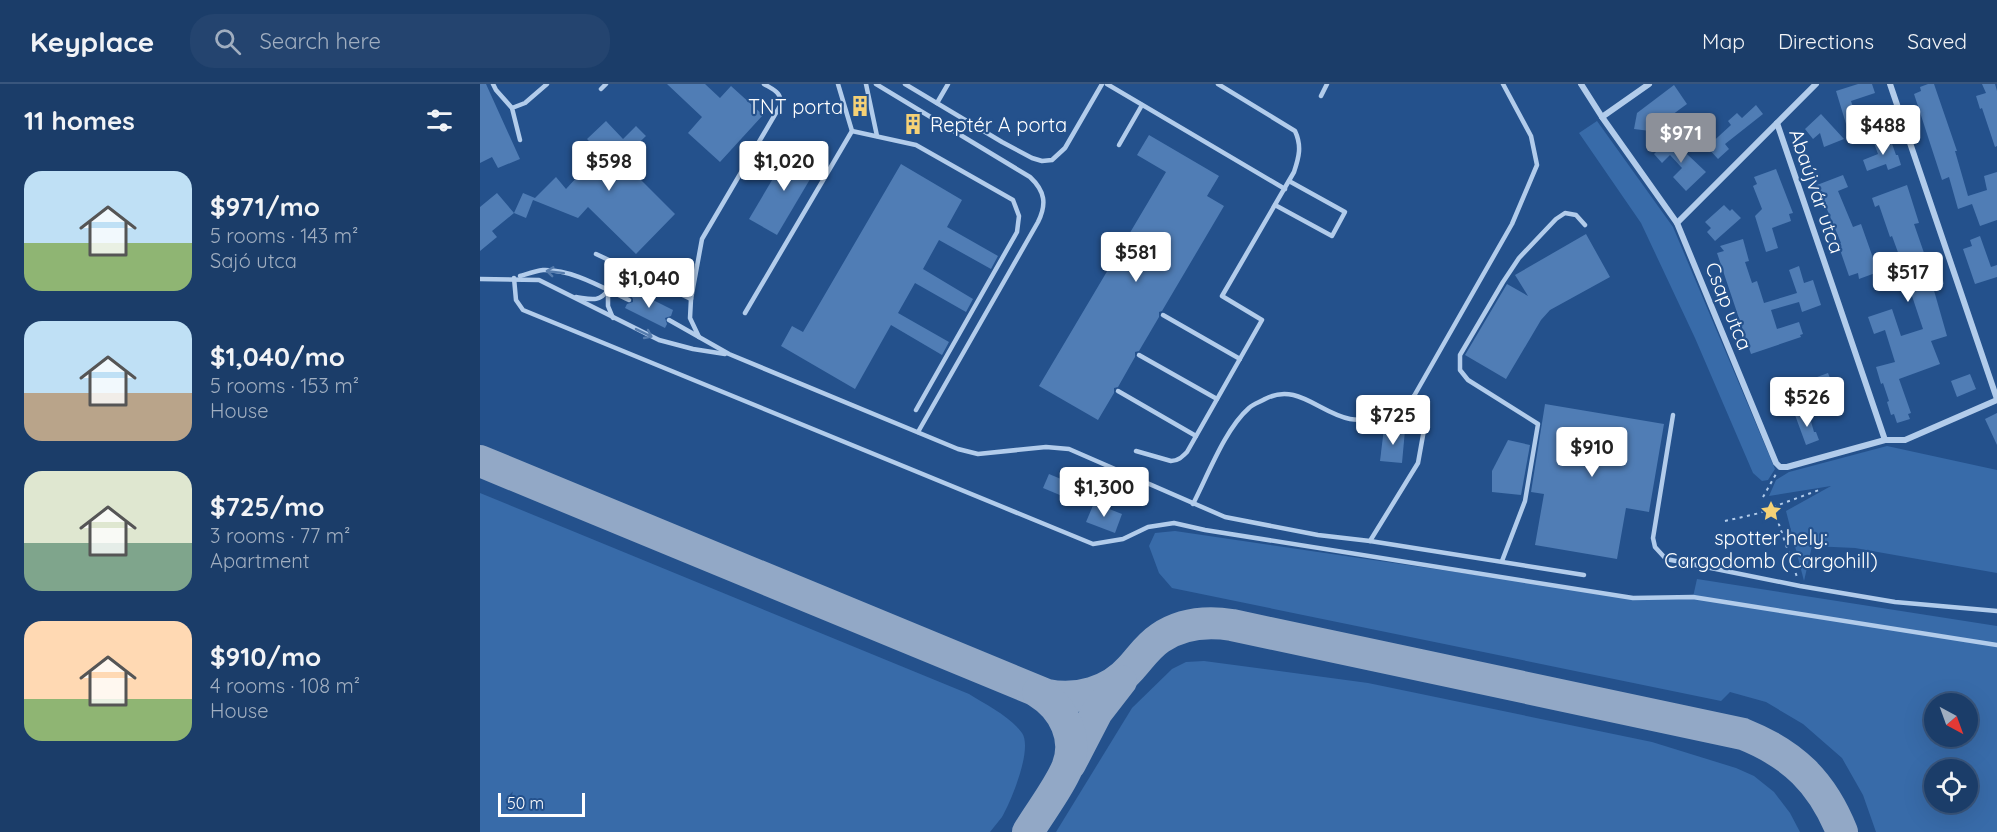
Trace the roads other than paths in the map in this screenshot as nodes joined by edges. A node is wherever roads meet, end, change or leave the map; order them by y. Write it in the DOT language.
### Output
graph roads {
  1 [pos="493,84"];
  2 [pos="547,84"];
  3 [pos="606,84"];
  4 [pos="764,84"];
  5 [pos="838,84"];
  6 [pos="866,84"];
  7 [pos="876,84"];
  8 [pos="905,84"];
  9 [pos="948,84"];
  10 [pos="1104,84"];
  11 [pos="1218,84"];
  12 [pos="1327,84"];
  13 [pos="1503,84"];
  14 [pos="1581,84"];
  15 [pos="1648,84"];
  16 [pos="1816,84"];
  17 [pos="1890,84"];
  18 [pos="601,89"];
  19 [pos="1321,96"];
  20 [pos="937,104"];
  21 [pos="1142,105"];
  22 [pos="512,108"];
  23 [pos="1602,117"];
  24 [pos="1777,123"];
  25 [pos="852,131"];
  26 [pos="877,136"];
  27 [pos="520,140"];
  28 [pos="1119,145"];
  29 [pos="1289,181"];
  30 [pos="1285,189"];
  31 [pos="1275,205"];
  32 [pos="1677,223"];
  33 [pos="1585,225"];
  34 [pos="596,254"];
  35 [pos="514,278"];
  36 [pos="480,279"];
  37 [pos="608,290"];
  38 [pos="570,295"];
  39 [pos="629,300"];
  40 [pos="691,300"];
  41 [pos="745,313"];
  42 [pos="1163,315"];
  43 [pos="613,318"];
  44 [pos="669,320"];
  45 [pos="699,337"];
  46 [pos="729,354"];
  47 [pos="1139,355"];
  48 [pos="1240,359"];
  49 [pos="1118,391"];
  50 [pos="1414,396"];
  51 [pos="1217,399"];
  52 [pos="1997,399"];
  53 [pos="916,410"];
  54 [pos="1673,415"];
  55 [pos="918,432"];
  56 [pos="1196,436"];
  57 [pos="1885,440"];
  58 [pos="1136,451"];
  59 [pos="1193,504"];
  60 [pos="1370,541"];
  61 [pos="1502,561"];
  62 [pos="1584,575"];
  63 [pos="1997,611"];
  64 [pos="1997,645"];
  1 -- 22 [label="lane"];
  2 -- 22 [label="lane"];
  3 -- 18 [label="lane"];
  4 -- 40 [label="lane"];
  5 -- 25 [label="lane"];
  6 -- 26 [label="lane"];
  7 -- 55 [label="lane"];
  8 -- 20 [label="lane"];
  9 -- 20 [label="lane"];
  10 -- 20 [label="lane"];
  10 -- 21 [label="lane"];
  11 -- 29 [label="lane"];
  12 -- 19 [label="lane"];
  13 -- 50 [label="lane"];
  14 -- 23 [label="street, Csap utca"];
  15 -- 23 [label="street"];
  16 -- 24 [label="street"];
  17 -- 52 [label="street"];
  21 -- 28 [label="lane"];
  21 -- 30 [label="lane"];
  22 -- 27 [label="lane"];
  23 -- 32 [label="street, Csap utca"];
  24 -- 32 [label="street"];
  24 -- 57 [label="street, Abaújvár utca"];
  25 -- 26 [label="lane"];
  25 -- 41 [label="lane"];
  26 -- 53 [label="lane"];
  29 -- 30 [label="lane"];
  29 -- 31 [label="lane"];
  30 -- 31 [label="lane"];
  31 -- 48 [label="lane"];
  32 -- 57 [label="street, Csap utca"];
  33 -- 61 [label="lane"];
  34 -- 40 [label="lane"];
  35 -- 36 [label="lane"];
  37 -- 35 [label="lane, one-way"];
  35 -- 38 [label="lane"];
  35 -- 64 [label="lane"];
  37 -- 38 [label="lane"];
  37 -- 39 [label="lane"];
  37 -- 43 [label="lane"];
  38 -- 43 [label="lane"];
  40 -- 45 [label="lane"];
  42 -- 48 [label="lane"];
  43 -- 46 [label="lane, one-way"];
  44 -- 45 [label="lane"];
  45 -- 46 [label="lane"];
  46 -- 55 [label="lane"];
  47 -- 51 [label="lane"];
  48 -- 51 [label="lane"];
  49 -- 56 [label="lane"];
  50 -- 59 [label="lane"];
  50 -- 60 [label="lane"];
  51 -- 56 [label="lane"];
  52 -- 57 [label="street"];
  54 -- 63 [label="lane"];
  55 -- 59 [label="lane"];
  56 -- 58 [label="lane"];
  59 -- 60 [label="lane"];
  60 -- 61 [label="lane"];
  61 -- 62 [label="lane"];
}
